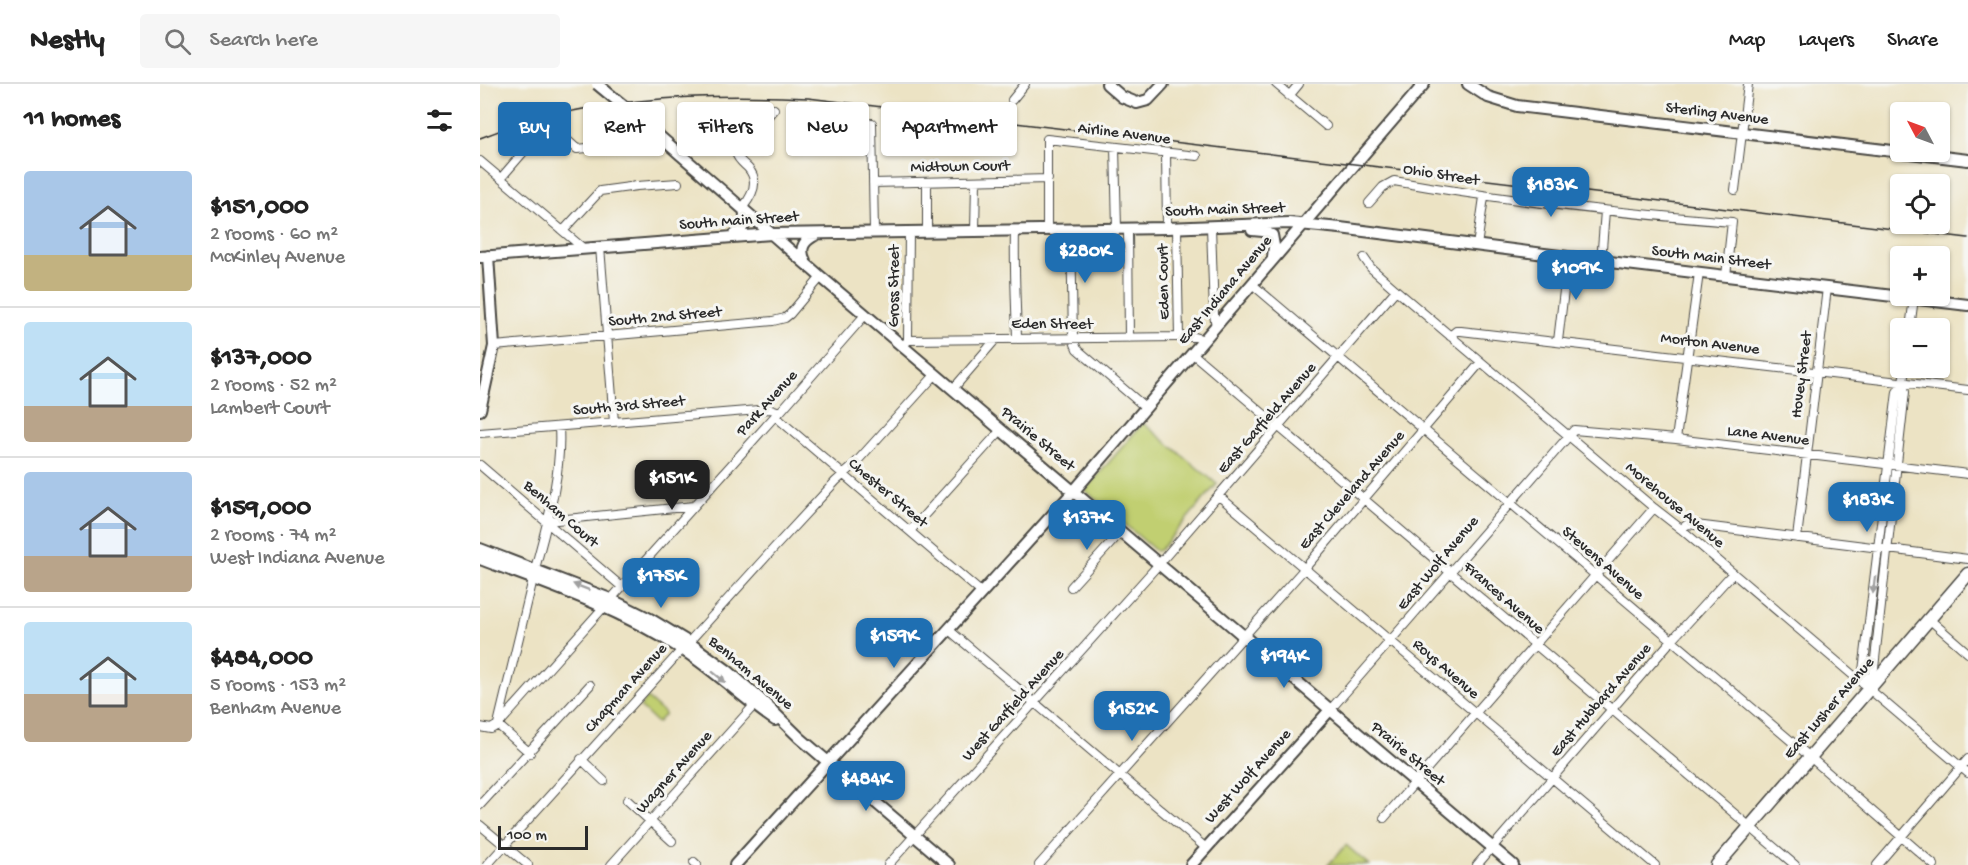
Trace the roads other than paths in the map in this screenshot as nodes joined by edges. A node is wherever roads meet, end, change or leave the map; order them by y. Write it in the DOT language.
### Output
graph roads {
  1 [pos="597,84"];
  2 [pos="1025,84"];
  3 [pos="1107,84"];
  4 [pos="1162,84"];
  5 [pos="1276,84"];
  6 [pos="1299,84"];
  7 [pos="1424,84"];
  8 [pos="1468,84"];
  9 [pos="1748,84"];
  10 [pos="1289,96"];
  11 [pos="1012,100"];
  12 [pos="872,123"];
  13 [pos="1326,126"];
  14 [pos="1742,133"];
  15 [pos="1115,147"];
  16 [pos="583,149"];
  17 [pos="1166,153"];
  18 [pos="737,156"];
  19 [pos="1197,156"];
  20 [pos="1968,160"];
  21 [pos="480,161"];
  22 [pos="501,178"];
  23 [pos="1048,179"];
  24 [pos="976,181"];
  25 [pos="927,182"];
  26 [pos="678,183"];
  27 [pos="873,183"];
  28 [pos="1735,190"];
  29 [pos="1484,197"];
  30 [pos="1370,203"];
  31 [pos="744,208"];
  32 [pos="1605,212"];
  33 [pos="1303,224"];
  34 [pos="1211,226"];
  35 [pos="1232,226"];
  36 [pos="1172,228"];
  37 [pos="1047,229"];
  38 [pos="1071,229"];
  39 [pos="1122,229"];
  40 [pos="1015,230"];
  41 [pos="563,231"];
  42 [pos="909,231"];
  43 [pos="927,231"];
  44 [pos="975,231"];
  45 [pos="874,232"];
  46 [pos="818,233"];
  47 [pos="772,234"];
  48 [pos="730,237"];
  49 [pos="1477,246"];
  50 [pos="600,247"];
  51 [pos="583,248"];
  52 [pos="484,257"];
  53 [pos="1364,258"];
  54 [pos="1568,258"];
  55 [pos="1273,259"];
  56 [pos="1601,261"];
  57 [pos="806,264"];
  58 [pos="1699,273"];
  59 [pos="1726,276"];
  60 [pos="821,278"];
  61 [pos="1252,284"];
  62 [pos="1827,288"];
  63 [pos="1396,290"];
  64 [pos="1890,295"];
  65 [pos="1950,303"];
  66 [pos="1968,305"];
  67 [pos="865,315"];
  68 [pos="1216,326"];
  69 [pos="607,336"];
  70 [pos="1450,336"];
  71 [pos="1179,337"];
  72 [pos="1017,338"];
  73 [pos="1129,338"];
  74 [pos="996,339"];
  75 [pos="1073,339"];
  76 [pos="1205,340"];
  77 [pos="1558,341"];
  78 [pos="906,344"];
  79 [pos="494,346"];
  80 [pos="1193,354"];
  81 [pos="1688,356"];
  82 [pos="1338,357"];
  83 [pos="1481,362"];
  84 [pos="1817,372"];
  85 [pos="935,375"];
  86 [pos="1904,378"];
  87 [pos="1903,383"];
  88 [pos="953,389"];
  89 [pos="1968,390"];
  90 [pos="1146,408"];
  91 [pos="480,410"];
  92 [pos="778,414"];
  93 [pos="614,422"];
  94 [pos="559,427"];
  95 [pos="1278,427"];
  96 [pos="1424,429"];
  97 [pos="1001,430"];
  98 [pos="480,433"];
  99 [pos="1568,435"];
  100 [pos="1676,439"];
  101 [pos="1807,455"];
  102 [pos="480,465"];
  103 [pos="1892,465"];
  104 [pos="843,474"];
  105 [pos="1968,474"];
  106 [pos="1074,491"];
  107 [pos="1219,496"];
  108 [pos="1363,499"];
  109 [pos="1510,503"];
  110 [pos="694,506"];
  111 [pos="1654,508"];
  112 [pos="547,521"];
  113 [pos="1681,529"];
  114 [pos="910,531"];
  115 [pos="1121,532"];
  116 [pos="1797,537"];
  117 [pos="1882,548"];
  118 [pos="480,549"];
  119 [pos="480,559"];
  120 [pos="1968,559"];
  121 [pos="1160,564"];
  122 [pos="1305,568"];
  123 [pos="1451,572"];
  124 [pos="1733,573"];
  125 [pos="534,574"];
  126 [pos="1968,574"];
  127 [pos="1595,576"];
  128 [pos="622,587"];
  129 [pos="1071,587"];
  130 [pos="982,593"];
  131 [pos="606,603"];
  132 [pos="1929,620"];
  133 [pos="949,630"];
  134 [pos="1244,637"];
  135 [pos="1671,641"];
  136 [pos="1391,642"];
  137 [pos="1535,644"];
  138 [pos="685,645"];
  139 [pos="1968,653"];
  140 [pos="590,685"];
  141 [pos="1869,688"];
  142 [pos="757,702"];
  143 [pos="1035,703"];
  144 [pos="1330,710"];
  145 [pos="1612,710"];
  146 [pos="1475,714"];
  147 [pos="498,725"];
  148 [pos="480,727"];
  149 [pos="529,753"];
  150 [pos="1810,757"];
  151 [pos="581,759"];
  152 [pos="1968,759"];
  153 [pos="829,762"];
  154 [pos="1961,767"];
  155 [pos="1968,773"];
  156 [pos="1120,775"];
  157 [pos="1552,780"];
  158 [pos="604,781"];
  159 [pos="1416,782"];
  160 [pos="627,800"];
  161 [pos="480,805"];
  162 [pos="1384,818"];
  163 [pos="650,821"];
  164 [pos="480,825"];
  165 [pos="1750,826"];
  166 [pos="915,835"];
  167 [pos="1900,837"];
  168 [pos="672,841"];
  169 [pos="505,845"];
  170 [pos="1206,848"];
  171 [pos="1493,848"];
  172 [pos="487,865"];
  173 [pos="528,865"];
  174 [pos="610,865"];
  175 [pos="735,865"];
  176 [pos="888,865"];
  177 [pos="949,865"];
  178 [pos="1039,865"];
  179 [pos="1191,865"];
  180 [pos="1478,865"];
  181 [pos="1513,865"];
  182 [pos="1655,865"];
  183 [pos="1717,865"];
  184 [pos="1795,865"];
  185 [pos="1877,865"];
  186 [pos="1934,865"];
  1 -- 31 [label="main road, Prairie Street, bridge"];
  2 -- 11 [label="street"];
  3 -- 4 [label="main road"];
  5 -- 10 [label="street"];
  6 -- 10 [label="street"];
  7 -- 33 [label="main road, East Indiana Avenue"];
  8 -- 14 [label="main road, Sterling Avenue"];
  9 -- 14 [label="street"];
  10 -- 13 [label="street"];
  12 -- 27 [label="street"];
  14 -- 20 [label="main road, Sterling Avenue"];
  14 -- 28 [label="street"];
  15 -- 17 [label="street, Airline Avenue"];
  15 -- 23 [label="street, Airline Avenue"];
  15 -- 39 [label="street"];
  16 -- 22 [label="street"];
  17 -- 19 [label="street, Airline Avenue"];
  17 -- 36 [label="street, Eden Court"];
  18 -- 31 [label="street"];
  21 -- 22 [label="street"];
  22 -- 41 [label="street"];
  23 -- 24 [label="street, Midtown Court"];
  23 -- 37 [label="street"];
  24 -- 25 [label="street, Midtown Court"];
  24 -- 44 [label="street"];
  25 -- 27 [label="street, Midtown Court"];
  25 -- 43 [label="street"];
  26 -- 41 [label="street"];
  27 -- 45 [label="street"];
  29 -- 30 [label="street, Ohio Street"];
  29 -- 32 [label="street, Ohio Street"];
  29 -- 49 [label="street"];
  31 -- 47 [label="main road, Prairie Street"];
  31 -- 48 [label="main road"];
  32 -- 56 [label="street"];
  32 -- 59 [label="street, Ohio Street"];
  33 -- 35 [label="main road, South Main Street"];
  33 -- 49 [label="main road, South Main Street"];
  33 -- 55 [label="main road, East Indiana Avenue"];
  34 -- 35 [label="main road, South Main Street"];
  34 -- 36 [label="main road, South Main Street"];
  34 -- 68 [label="street"];
  35 -- 55 [label="main road"];
  36 -- 39 [label="main road, South Main Street"];
  36 -- 71 [label="street, Eden Court"];
  37 -- 38 [label="main road, South Main Street"];
  37 -- 40 [label="main road, South Main Street"];
  38 -- 39 [label="main road, South Main Street"];
  38 -- 75 [label="street"];
  39 -- 73 [label="street"];
  40 -- 44 [label="main road, South Main Street"];
  40 -- 72 [label="street"];
  41 -- 51 [label="street"];
  42 -- 43 [label="main road, South Main Street"];
  42 -- 45 [label="main road, South Main Street"];
  42 -- 78 [label="street, Gross Street"];
  43 -- 44 [label="main road, South Main Street"];
  45 -- 46 [label="main road, South Main Street"];
  46 -- 47 [label="main road, South Main Street"];
  46 -- 57 [label="main road"];
  47 -- 48 [label="main road, South Main Street"];
  47 -- 57 [label="main road, Prairie Street"];
  48 -- 50 [label="main road, South Main Street"];
  49 -- 54 [label="main road, South Main Street"];
  50 -- 51 [label="main road, South Main Street"];
  50 -- 69 [label="street"];
  51 -- 52 [label="main road, South Main Street"];
  52 -- 79 [label="main road"];
  53 -- 63 [label="street, Morehouse Avenue"];
  54 -- 56 [label="main road, South Main Street"];
  54 -- 77 [label="street"];
  55 -- 61 [label="main road, East Indiana Avenue"];
  56 -- 58 [label="main road, South Main Street"];
  57 -- 60 [label="main road, Prairie Street"];
  58 -- 59 [label="main road, South Main Street"];
  58 -- 81 [label="street"];
  59 -- 62 [label="main road, South Main Street"];
  60 -- 67 [label="main road, Prairie Street"];
  60 -- 69 [label="street, South 2nd Street"];
  61 -- 68 [label="main road, East Indiana Avenue"];
  61 -- 82 [label="street, Stevens Avenue"];
  62 -- 64 [label="main road, South Main Street"];
  62 -- 84 [label="street, Hovey Street"];
  63 -- 70 [label="street, Morehouse Avenue"];
  63 -- 82 [label="street, East Garfield Avenue"];
  65 -- 66 [label="main road, South Main Street"];
  67 -- 78 [label="main road, Prairie Street"];
  67 -- 92 [label="street, Park Avenue"];
  68 -- 76 [label="main road, East Indiana Avenue"];
  69 -- 79 [label="street, South 2nd Street"];
  69 -- 93 [label="street"];
  70 -- 77 [label="street, Morton Avenue"];
  70 -- 83 [label="street, Morehouse Avenue"];
  71 -- 73 [label="street, Eden Street"];
  71 -- 76 [label="street, Eden Street"];
  72 -- 74 [label="street, Eden Street"];
  72 -- 75 [label="street, Eden Street"];
  73 -- 75 [label="street, Eden Street"];
  74 -- 78 [label="street, Eden Street"];
  74 -- 88 [label="street"];
  75 -- 90 [label="street"];
  76 -- 80 [label="main road, East Indiana Avenue"];
  77 -- 81 [label="street, Morton Avenue"];
  78 -- 85 [label="main road, Prairie Street"];
  79 -- 91 [label="main road"];
  80 -- 90 [label="main road, East Indiana Avenue"];
  80 -- 95 [label="street, Frances Avenue"];
  81 -- 84 [label="street, Morton Avenue"];
  81 -- 100 [label="street"];
  82 -- 95 [label="street, East Garfield Avenue"];
  82 -- 96 [label="street, Stevens Avenue"];
  83 -- 96 [label="street, East Cleveland Avenue"];
  83 -- 99 [label="street, Morehouse Avenue"];
  84 -- 87 [label="street, Morton Avenue"];
  84 -- 101 [label="street, Hovey Street"];
  85 -- 88 [label="main road, Prairie Street"];
  85 -- 104 [label="street, Chapman Avenue"];
  86 -- 87 [label="street"];
  87 -- 89 [label="street, Morton Avenue"];
  87 -- 103 [label="street"];
  88 -- 97 [label="main road, Prairie Street"];
  90 -- 106 [label="main road, East Indiana Avenue"];
  92 -- 93 [label="street, South 3rd Street"];
  92 -- 104 [label="street, Chester Street"];
  92 -- 110 [label="street, Park Avenue"];
  93 -- 94 [label="street, South 3rd Street"];
  94 -- 98 [label="street, South 3rd Street"];
  94 -- 112 [label="street"];
  95 -- 107 [label="street, East Garfield Avenue"];
  95 -- 108 [label="street, Frances Avenue"];
  96 -- 108 [label="street, East Cleveland Avenue"];
  96 -- 109 [label="street, Stevens Avenue"];
  97 -- 106 [label="main road, Prairie Street"];
  97 -- 114 [label="street"];
  99 -- 100 [label="street, Lane Avenue"];
  99 -- 109 [label="street, East Wolf Avenue"];
  99 -- 111 [label="street, Morehouse Avenue"];
  100 -- 101 [label="street, Lane Avenue"];
  101 -- 103 [label="street, Lane Avenue"];
  101 -- 116 [label="street, Hovey Street"];
  102 -- 112 [label="street, Benham Court"];
  103 -- 105 [label="street, Lane Avenue"];
  103 -- 117 [label="street"];
  104 -- 114 [label="street, Chester Street"];
  104 -- 138 [label="street, Chapman Avenue"];
  106 -- 115 [label="main road, Prairie Street"];
  106 -- 130 [label="main road, East Indiana Avenue"];
  107 -- 121 [label="street, East Garfield Avenue"];
  107 -- 122 [label="street, Roys Avenue"];
  108 -- 122 [label="street, East Cleveland Avenue"];
  108 -- 123 [label="street, Frances Avenue"];
  109 -- 123 [label="street, East Wolf Avenue"];
  109 -- 127 [label="street, Stevens Avenue"];
  110 -- 112 [label="street"];
  110 -- 128 [label="street, Park Avenue"];
  111 -- 113 [label="street, Morehouse Avenue"];
  111 -- 127 [label="street"];
  112 -- 125 [label="street"];
  112 -- 128 [label="street, Benham Court"];
  113 -- 116 [label="street"];
  113 -- 124 [label="street, Morehouse Avenue"];
  114 -- 130 [label="street, Chester Street"];
  115 -- 121 [label="main road, Prairie Street"];
  115 -- 129 [label="street"];
  116 -- 117 [label="street"];
  117 -- 120 [label="street"];
  117 -- 141 [label="street"];
  118 -- 125 [label="main road, Benham Avenue"];
  119 -- 125 [label="main road, Benham Avenue"];
  121 -- 134 [label="main road, Prairie Street"];
  121 -- 143 [label="street, West Garfield Avenue"];
  122 -- 134 [label="street, East Cleveland Avenue"];
  122 -- 136 [label="street, Roys Avenue"];
  123 -- 136 [label="street, East Wolf Avenue"];
  123 -- 137 [label="street, Frances Avenue"];
  124 -- 135 [label="street, East Hubbard Avenue"];
  124 -- 141 [label="street, Morehouse Avenue"];
  125 -- 131 [label="main road, Benham Avenue"];
  125 -- 147 [label="street"];
  126 -- 132 [label="main road, East Lusher Avenue"];
  127 -- 135 [label="street, Stevens Avenue"];
  127 -- 137 [label="street"];
  128 -- 131 [label="street, Park Avenue"];
  130 -- 133 [label="main road, East Indiana Avenue"];
  131 -- 138 [label="main road, Benham Avenue"];
  131 -- 147 [label="street, Park Avenue"];
  132 -- 139 [label="street"];
  132 -- 141 [label="main road, East Lusher Avenue"];
  133 -- 143 [label="street"];
  133 -- 153 [label="main road, East Indiana Avenue"];
  134 -- 144 [label="main road, Prairie Street"];
  134 -- 156 [label="street, East Cleveland Avenue"];
  135 -- 145 [label="street, East Hubbard Avenue"];
  135 -- 150 [label="street, Stevens Avenue"];
  136 -- 144 [label="street, East Wolf Avenue"];
  136 -- 146 [label="street, Roys Avenue"];
  137 -- 145 [label="street, Frances Avenue"];
  137 -- 146 [label="street"];
  138 -- 142 [label="main road, Benham Avenue"];
  138 -- 151 [label="street, Chapman Avenue"];
  140 -- 149 [label="street"];
  141 -- 150 [label="main road, East Lusher Avenue"];
  141 -- 154 [label="street, Morehouse Avenue"];
  142 -- 153 [label="main road, Benham Avenue"];
  142 -- 163 [label="street, Wagner Avenue"];
  143 -- 156 [label="street"];
  143 -- 166 [label="street, West Garfield Avenue"];
  144 -- 159 [label="main road, Prairie Street"];
  144 -- 170 [label="main road, West Wolf Avenue"];
  145 -- 157 [label="street, East Hubbard Avenue"];
  145 -- 165 [label="street, Frances Avenue"];
  146 -- 157 [label="street, Roys Avenue"];
  146 -- 159 [label="street"];
  147 -- 148 [label="street"];
  147 -- 149 [label="street"];
  149 -- 161 [label="street"];
  150 -- 165 [label="main road, East Lusher Avenue"];
  150 -- 167 [label="street, Stevens Avenue"];
  151 -- 158 [label="street"];
  151 -- 169 [label="street, Chapman Avenue"];
  152 -- 154 [label="street"];
  153 -- 166 [label="main road, Benham Avenue"];
  153 -- 175 [label="main road, East Indiana Avenue"];
  154 -- 155 [label="street, Morehouse Avenue"];
  154 -- 167 [label="street"];
  156 -- 170 [label="street"];
  156 -- 178 [label="street, East Cleveland Avenue"];
  157 -- 171 [label="street, East Hubbard Avenue"];
  157 -- 182 [label="street, Roys Avenue"];
  159 -- 162 [label="street"];
  159 -- 171 [label="main road, Prairie Street"];
  160 -- 163 [label="street"];
  163 -- 168 [label="street"];
  163 -- 174 [label="street, Wagner Avenue"];
  164 -- 169 [label="street"];
  165 -- 183 [label="main road, East Lusher Avenue"];
  165 -- 184 [label="street, Frances Avenue"];
  166 -- 176 [label="street, West Garfield Avenue"];
  166 -- 177 [label="main road, Benham Avenue"];
  167 -- 185 [label="street"];
  167 -- 186 [label="street, Stevens Avenue"];
  169 -- 172 [label="street, Chapman Avenue"];
  169 -- 173 [label="street"];
  170 -- 179 [label="main road, West Wolf Avenue"];
  171 -- 180 [label="street, East Hubbard Avenue"];
  171 -- 181 [label="main road, Prairie Street"];
}
